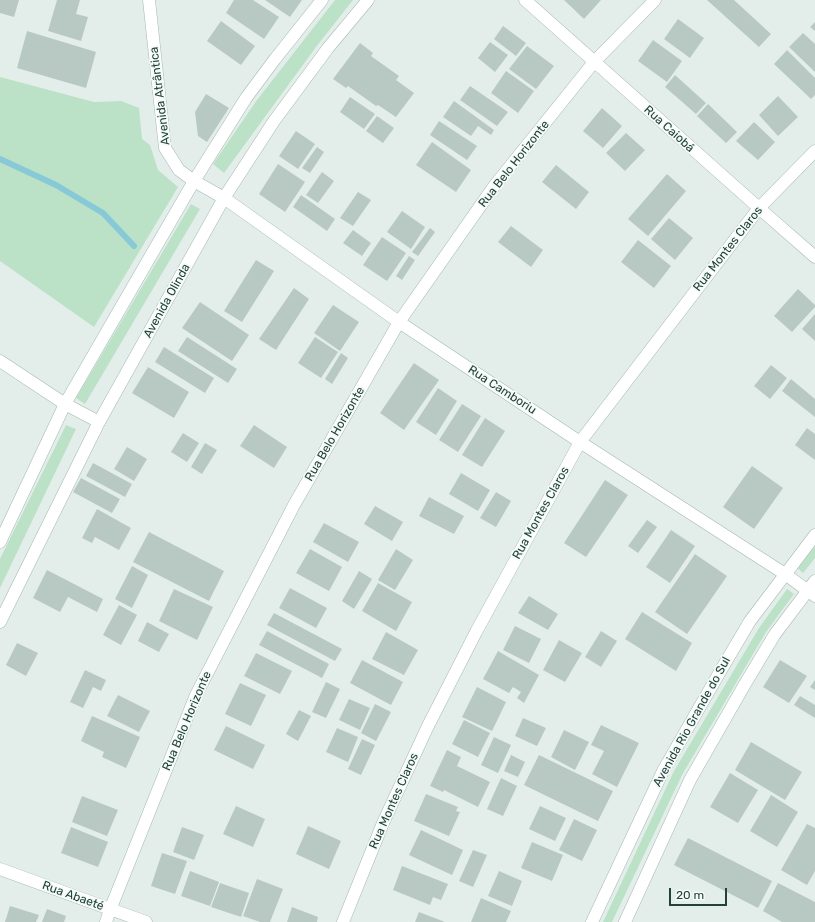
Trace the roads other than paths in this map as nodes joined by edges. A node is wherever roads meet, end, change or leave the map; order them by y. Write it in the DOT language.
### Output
graph roads {
  1 [pos="149,0"];
  2 [pos="322,0"];
  3 [pos="368,0"];
  4 [pos="525,0"];
  5 [pos="655,0"];
  6 [pos="594,62"];
  7 [pos="815,151"];
  8 [pos="194,181"];
  9 [pos="224,198"];
  10 [pos="758,208"];
  11 [pos="815,257"];
  12 [pos="399,322"];
  13 [pos="0,361"];
  14 [pos="65,404"];
  15 [pos="99,422"];
  16 [pos="580,442"];
  17 [pos="815,535"];
  18 [pos="0,542"];
  19 [pos="785,574"];
  20 [pos="813,589"];
  21 [pos="0,622"];
  22 [pos="0,869"];
  23 [pos="110,910"];
  24 [pos="106,922"];
  25 [pos="146,922"];
  26 [pos="343,922"];
  27 [pos="592,922"];
  28 [pos="625,922"];
  1 -- 8 [label="street, Avenida Atrântica"];
  2 -- 8 [label="street"];
  3 -- 9 [label="street, Avenida Olinda"];
  4 -- 6 [label="street, Rua Caiobá"];
  5 -- 6 [label="street, Rua Belo Horizonte"];
  6 -- 10 [label="street, Rua Caiobá"];
  6 -- 12 [label="street, Rua Belo Horizonte"];
  7 -- 10 [label="street, Rua Montes Claros"];
  8 -- 9 [label="street, Avenida Atrântica"];
  8 -- 14 [label="street"];
  9 -- 12 [label="street, Rua Camboriu"];
  9 -- 15 [label="street, Avenida Olinda"];
  10 -- 11 [label="street, Rua Caiobá"];
  10 -- 16 [label="street, Rua Montes Claros"];
  12 -- 16 [label="street, Rua Camboriu"];
  12 -- 23 [label="street, Rua Belo Horizonte"];
  13 -- 14 [label="street"];
  14 -- 15 [label="street"];
  14 -- 18 [label="street"];
  15 -- 21 [label="street, Avenida Olinda"];
  16 -- 19 [label="street, Rua Camboriu"];
  16 -- 26 [label="street, Rua Montes Claros"];
  17 -- 19 [label="street, Avenida Rio Grande do Sul"];
  19 -- 20 [label="street, Rua Camboriu"];
  19 -- 27 [label="street, Avenida Rio Grande do Sul"];
  20 -- 28 [label="street"];
  22 -- 23 [label="street, Rua Abaeté"];
  23 -- 24 [label="street, Rua Belo Horizonte"];
  23 -- 25 [label="street, Rua Abaeté"];
}
